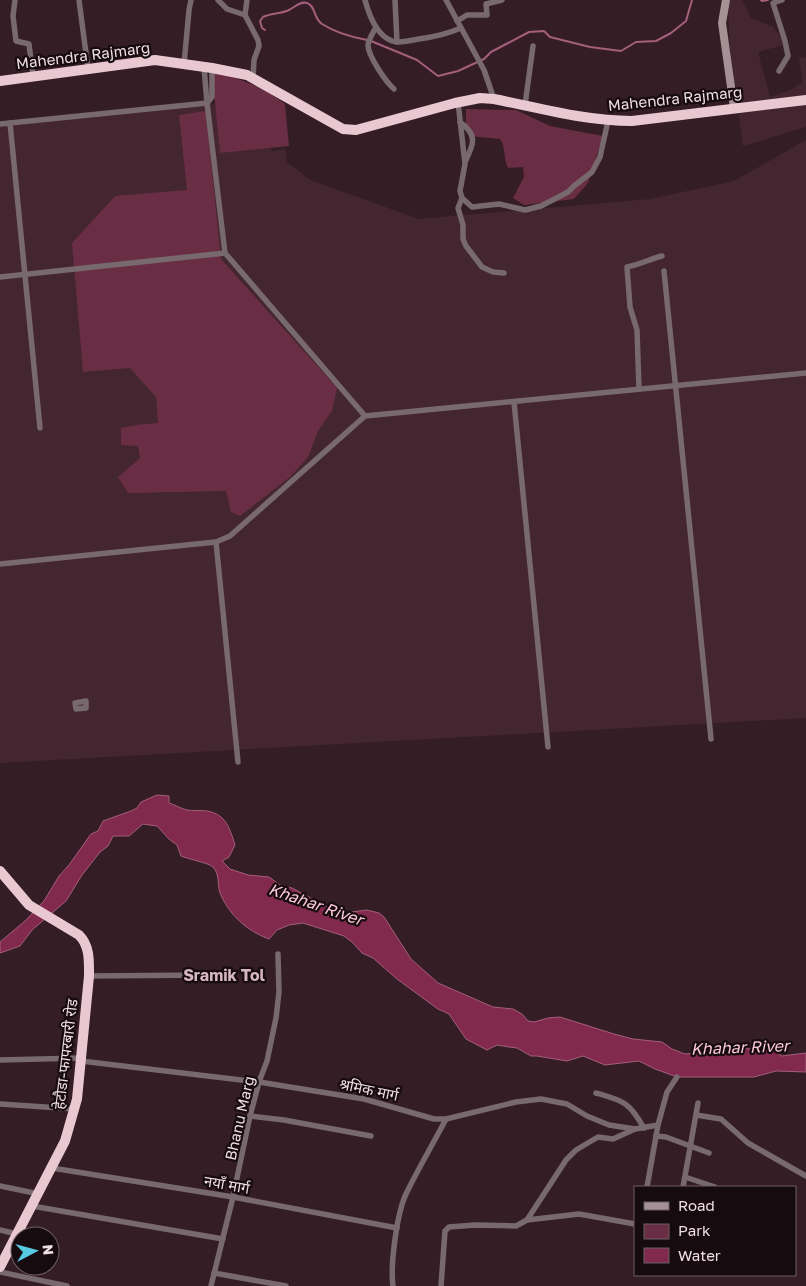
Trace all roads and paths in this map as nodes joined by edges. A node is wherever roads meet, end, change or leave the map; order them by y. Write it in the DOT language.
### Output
graph roads {
  1 [pos="15,0"];
  2 [pos="79,0"];
  3 [pos="191,0"];
  4 [pos="218,0"];
  5 [pos="247,0"];
  6 [pos="365,0"];
  7 [pos="395,0"];
  8 [pos="446,0"];
  9 [pos="502,0"];
  10 [pos="726,0"];
  11 [pos="782,0"];
  12 [pos="245,15"];
  13 [pos="457,21"];
  14 [pos="376,27"];
  15 [pos="460,28"];
  16 [pos="397,42"];
  17 [pos="533,46"];
  18 [pos="184,64"];
  19 [pos="208,68"];
  20 [pos="88,69"];
  21 [pos="779,71"];
  22 [pos="33,76"];
  23 [pos="254,79"];
  24 [pos="0,81"];
  25 [pos="394,89"];
  26 [pos="494,99"];
  27 [pos="806,100"];
  28 [pos="458,102"];
  29 [pos="207,103"];
  30 [pos="526,105"];
  31 [pos="734,108"];
  32 [pos="608,121"];
  33 [pos="460,122"];
  34 [pos="10,123"];
  35 [pos="0,124"];
  36 [pos="465,162"];
  37 [pos="462,198"];
  38 [pos="225,253"];
  39 [pos="662,256"];
  40 [pos="664,271"];
  41 [pos="504,273"];
  42 [pos="25,274"];
  43 [pos="0,277"];
  44 [pos="806,373"];
  45 [pos="674,386"];
  46 [pos="639,389"];
  47 [pos="514,402"];
  48 [pos="365,416"];
  49 [pos="40,428"];
  50 [pos="216,542"];
  51 [pos="0,564"];
  52 [pos="711,739"];
  53 [pos="548,747"];
  54 [pos="238,762"];
  55 [pos="0,871"];
  56 [pos="278,954"];
  57 [pos="206,975"];
  58 [pos="89,976"];
  59 [pos="81,1059"];
  60 [pos="0,1060"];
  61 [pos="677,1077"];
  62 [pos="259,1082"];
  63 [pos="596,1093"];
  64 [pos="698,1103"];
  65 [pos="0,1104"];
  66 [pos="75,1109"];
  67 [pos="696,1115"];
  68 [pos="250,1116"];
  69 [pos="446,1119"];
  70 [pos="658,1125"];
  71 [pos="644,1128"];
  72 [pos="635,1129"];
  73 [pos="370,1136"];
  74 [pos="656,1136"];
  75 [pos="690,1146"];
  76 [pos="709,1153"];
  77 [pos="52,1168"];
  78 [pos="806,1176"];
  79 [pos="685,1177"];
  80 [pos="0,1186"];
  81 [pos="647,1186"];
  82 [pos="683,1186"];
  83 [pos="712,1186"];
  84 [pos="39,1194"];
  85 [pos="233,1198"];
  86 [pos="32,1206"];
  87 [pos="527,1220"];
  88 [pos="634,1224"];
  89 [pos="21,1226"];
  90 [pos="397,1228"];
  91 [pos="223,1239"];
  92 [pos="10,1245"];
  93 [pos="1,1260"];
  94 [pos="0,1272"];
  95 [pos="214,1272"];
  96 [pos="67,1286"];
  97 [pos="211,1286"];
  98 [pos="286,1286"];
  99 [pos="393,1286"];
  100 [pos="441,1286"];
  1 -- 22 [label="street"];
  2 -- 20 [label="street"];
  3 -- 18 [label="street"];
  4 -- 12 [label="street"];
  5 -- 12 [label="street"];
  6 -- 14 [label="street"];
  7 -- 16 [label="street"];
  8 -- 13 [label="street"];
  9 -- 13 [label="street"];
  10 -- 31 [label="street"];
  11 -- 21 [label="street"];
  12 -- 23 [label="street"];
  13 -- 15 [label="street"];
  14 -- 16 [label="street"];
  14 -- 25 [label="street"];
  15 -- 16 [label="street"];
  15 -- 26 [label="street"];
  17 -- 30 [label="street"];
  18 -- 19 [label="highway, Mahendra Rajmarg"];
  18 -- 20 [label="highway, Mahendra Rajmarg"];
  19 -- 23 [label="highway, Mahendra Rajmarg"];
  19 -- 29 [label="street"];
  20 -- 22 [label="highway, Mahendra Rajmarg"];
  22 -- 24 [label="highway, Mahendra Rajmarg"];
  23 -- 28 [label="highway, Mahendra Rajmarg"];
  26 -- 28 [label="highway, Mahendra Rajmarg"];
  26 -- 30 [label="highway, Mahendra Rajmarg"];
  27 -- 31 [label="highway, Mahendra Rajmarg"];
  28 -- 33 [label="street"];
  29 -- 34 [label="street"];
  29 -- 38 [label="street"];
  30 -- 32 [label="highway, Mahendra Rajmarg"];
  31 -- 32 [label="highway, Mahendra Rajmarg"];
  32 -- 37 [label="street"];
  33 -- 36 [label="street"];
  33 -- 36 [label="street"];
  34 -- 35 [label="street"];
  34 -- 42 [label="street"];
  36 -- 37 [label="street"];
  37 -- 41 [label="street"];
  38 -- 42 [label="street"];
  38 -- 48 [label="street"];
  39 -- 46 [label="street"];
  40 -- 45 [label="street"];
  42 -- 43 [label="street"];
  42 -- 49 [label="street"];
  44 -- 45 [label="street"];
  45 -- 46 [label="street"];
  45 -- 52 [label="street"];
  46 -- 47 [label="street"];
  47 -- 48 [label="street"];
  47 -- 53 [label="street"];
  48 -- 50 [label="street"];
  50 -- 51 [label="street"];
  50 -- 54 [label="street"];
  55 -- 58 [label="highway, हेटौडा-फापरबारी रोड"];
  56 -- 62 [label="street, Bhanu Marg"];
  57 -- 58 [label="street"];
  58 -- 59 [label="highway, हेटौडा-फापरबारी रोड"];
  59 -- 60 [label="street, श्रमिक मार्ग"];
  59 -- 62 [label="street, श्रमिक मार्ग"];
  59 -- 66 [label="highway, हेटौडा-फापरबारी रोड"];
  61 -- 70 [label="street"];
  62 -- 68 [label="street, Bhanu Marg"];
  62 -- 69 [label="street, श्रमिक मार्ग"];
  63 -- 71 [label="street"];
  64 -- 67 [label="street"];
  65 -- 66 [label="street"];
  66 -- 77 [label="highway, हेटौडा-फापरबारी रोड"];
  67 -- 75 [label="street"];
  67 -- 78 [label="street"];
  68 -- 73 [label="street"];
  68 -- 85 [label="street, Bhanu Marg"];
  69 -- 72 [label="street, श्रमिक मार्ग"];
  69 -- 90 [label="street"];
  70 -- 71 [label="street, श्रमिक मार्ग"];
  70 -- 74 [label="street"];
  71 -- 72 [label="street, श्रमिक मार्ग"];
  72 -- 87 [label="street"];
  74 -- 75 [label="street"];
  74 -- 81 [label="street"];
  75 -- 76 [label="street"];
  75 -- 79 [label="street"];
  77 -- 84 [label="highway, हेटौडा-फापरबारी रोड"];
  77 -- 85 [label="street, नयाँ मार्ग"];
  79 -- 82 [label="street"];
  79 -- 83 [label="street"];
  80 -- 84 [label="street"];
  84 -- 86 [label="highway, हेटौडा-फापरबारी रोड"];
  85 -- 90 [label="street, नयाँ मार्ग"];
  85 -- 91 [label="street, Bhanu Marg"];
  86 -- 89 [label="highway, हेटौडा-फापरबारी रोड"];
  86 -- 91 [label="street"];
  87 -- 88 [label="street"];
  87 -- 100 [label="street"];
  90 -- 99 [label="street"];
  91 -- 95 [label="street, Bhanu Marg"];
  92 -- 93 [label="highway, हेटौडा-फापरबारी रोड"];
  94 -- 96 [label="street"];
  95 -- 97 [label="street, Bhanu Marg"];
  95 -- 98 [label="street"];
}
